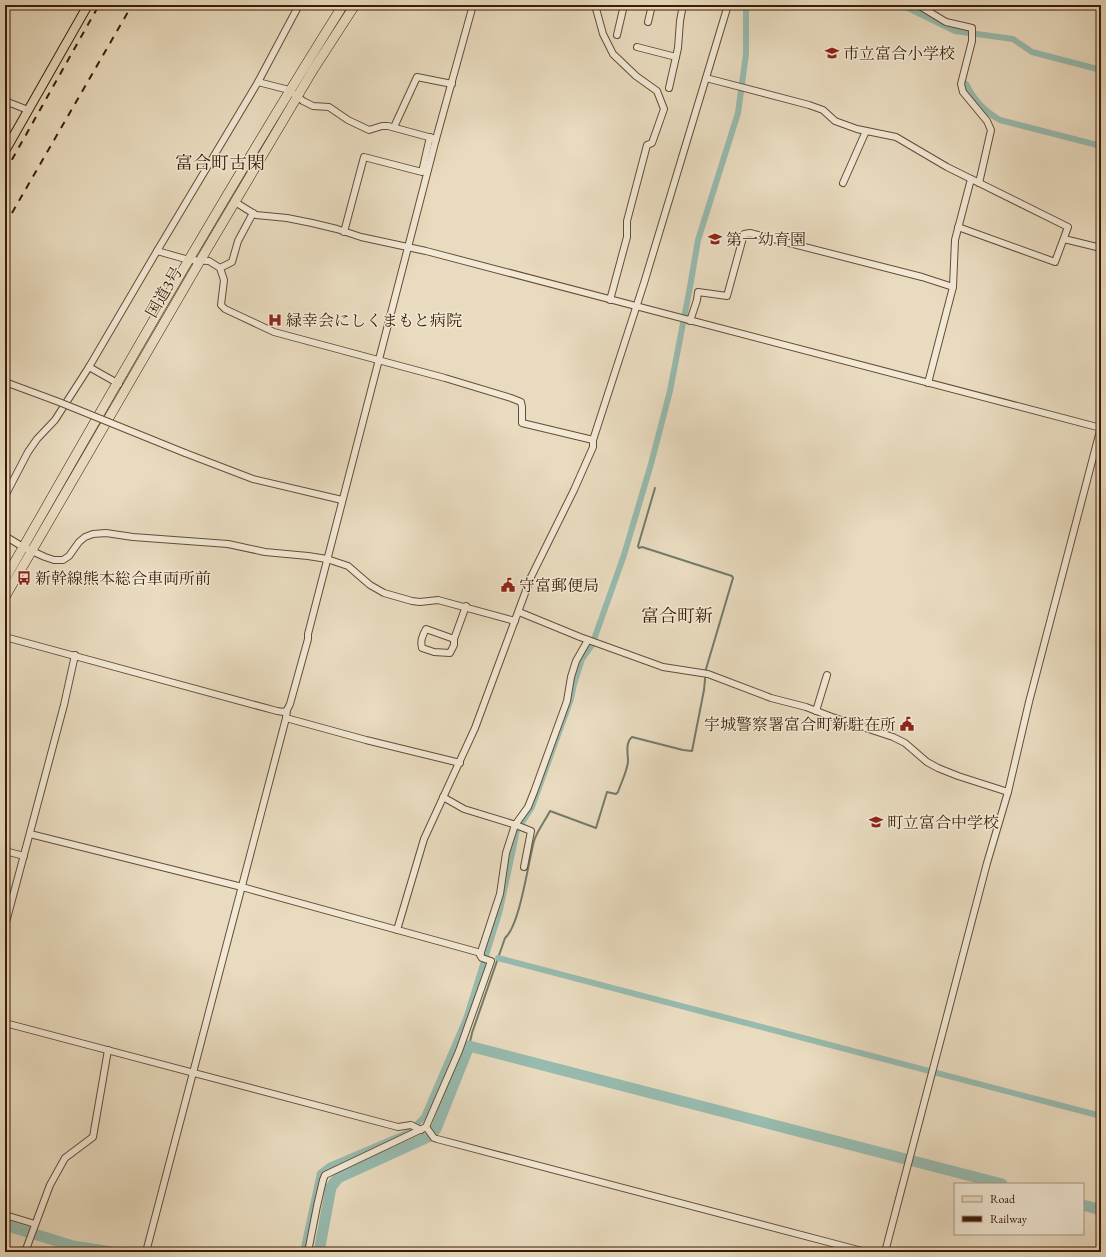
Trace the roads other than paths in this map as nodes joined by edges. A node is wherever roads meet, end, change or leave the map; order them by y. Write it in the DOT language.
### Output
graph roads {
  1 [pos="88,5"];
  2 [pos="299,5"];
  3 [pos="343,5"];
  4 [pos="355,5"];
  5 [pos="473,5"];
  6 [pos="595,5"];
  7 [pos="624,5"];
  8 [pos="652,5"];
  9 [pos="683,5"];
  10 [pos="728,5"];
  11 [pos="918,5"];
  12 [pos="648,22"];
  13 [pos="616,35"];
  14 [pos="637,47"];
  15 [pos="676,57"];
  16 [pos="706,78"];
  17 [pos="258,82"];
  18 [pos="452,84"];
  19 [pos="669,88"];
  20 [pos="289,90"];
  21 [pos="298,96"];
  22 [pos="5,101"];
  23 [pos="28,110"];
  24 [pos="394,127"];
  25 [pos="866,131"];
  26 [pos="433,138"];
  27 [pos="5,151"];
  28 [pos="971,179"];
  29 [pos="979,183"];
  30 [pos="843,184"];
  31 [pos="235,202"];
  32 [pos="254,213"];
  33 [pos="958,227"];
  34 [pos="344,232"];
  35 [pos="1064,239"];
  36 [pos="409,247"];
  37 [pos="1101,248"];
  38 [pos="157,251"];
  39 [pos="188,260"];
  40 [pos="200,261"];
  41 [pos="220,268"];
  42 [pos="952,287"];
  43 [pos="610,300"];
  44 [pos="636,307"];
  45 [pos="689,321"];
  46 [pos="379,361"];
  47 [pos="90,367"];
  48 [pos="5,382"];
  49 [pos="928,383"];
  50 [pos="122,386"];
  51 [pos="1101,428"];
  52 [pos="593,438"];
  53 [pos="344,495"];
  54 [pos="5,496"];
  55 [pos="5,536"];
  56 [pos="28,549"];
  57 [pos="327,559"];
  58 [pos="5,579"];
  59 [pos="5,597"];
  60 [pos="466,606"];
  61 [pos="519,612"];
  62 [pos="515,621"];
  63 [pos="5,637"];
  64 [pos="454,639"];
  65 [pos="592,641"];
  66 [pos="74,655"];
  67 [pos="827,675"];
  68 [pos="287,710"];
  69 [pos="816,711"];
  70 [pos="286,718"];
  71 [pos="460,763"];
  72 [pos="1008,792"];
  73 [pos="443,797"];
  74 [pos="518,826"];
  75 [pos="30,834"];
  76 [pos="5,851"];
  77 [pos="24,856"];
  78 [pos="524,867"];
  79 [pos="242,887"];
  80 [pos="5,926"];
  81 [pos="397,930"];
  82 [pos="483,957"];
  83 [pos="5,1023"];
  84 [pos="108,1050"];
  85 [pos="194,1073"];
  86 [pos="423,1129"];
  87 [pos="5,1215"];
  88 [pos="34,1226"];
  89 [pos="25,1252"];
  90 [pos="146,1252"];
  91 [pos="308,1252"];
  92 [pos="866,1252"];
  93 [pos="885,1252"];
  1 -- 23 [label="main road"];
  2 -- 17 [label="street"];
  3 -- 20 [label="highway, 国道3号"];
  4 -- 21 [label="highway, 国道3号"];
  5 -- 18 [label="street"];
  6 -- 43 [label="street"];
  7 -- 13 [label="street"];
  8 -- 12 [label="street"];
  9 -- 15 [label="street"];
  10 -- 16 [label="street"];
  11 -- 29 [label="street"];
  14 -- 15 [label="street"];
  15 -- 19 [label="street"];
  16 -- 25 [label="street"];
  16 -- 44 [label="street"];
  17 -- 20 [label="street"];
  17 -- 38 [label="street"];
  18 -- 24 [label="street"];
  18 -- 26 [label="street"];
  20 -- 21 [label="street"];
  20 -- 39 [label="highway, 国道3号"];
  21 -- 24 [label="street"];
  21 -- 31 [label="highway, 国道3号"];
  22 -- 23 [label="street"];
  23 -- 27 [label="main road"];
  24 -- 26 [label="street"];
  25 -- 28 [label="street"];
  25 -- 30 [label="street"];
  26 -- 34 [label="street"];
  26 -- 36 [label="street"];
  28 -- 29 [label="street"];
  28 -- 33 [label="street"];
  29 -- 35 [label="street"];
  31 -- 32 [label="street"];
  31 -- 40 [label="highway, 国道3号"];
  32 -- 34 [label="street"];
  32 -- 41 [label="street"];
  33 -- 35 [label="street"];
  33 -- 42 [label="street"];
  34 -- 36 [label="street"];
  35 -- 37 [label="street"];
  36 -- 43 [label="street"];
  36 -- 46 [label="street"];
  38 -- 39 [label="street"];
  38 -- 47 [label="street"];
  39 -- 40 [label="street"];
  39 -- 50 [label="highway, 国道3号"];
  40 -- 41 [label="street"];
  40 -- 50 [label="highway, 国道3号"];
  41 -- 46 [label="street"];
  42 -- 45 [label="street"];
  42 -- 49 [label="street"];
  43 -- 44 [label="street"];
  44 -- 45 [label="street"];
  44 -- 52 [label="street"];
  45 -- 49 [label="street"];
  46 -- 52 [label="street"];
  46 -- 53 [label="street"];
  47 -- 50 [label="street"];
  47 -- 54 [label="street"];
  48 -- 53 [label="street, bridge"];
  49 -- 51 [label="street"];
  50 -- 56 [label="highway, 国道3号"];
  51 -- 72 [label="street"];
  52 -- 61 [label="street"];
  53 -- 57 [label="street"];
  55 -- 56 [label="street"];
  56 -- 57 [label="street"];
  56 -- 58 [label="highway, 国道3号"];
  56 -- 59 [label="highway, 国道3号"];
  57 -- 60 [label="street"];
  57 -- 68 [label="street"];
  60 -- 62 [label="street"];
  60 -- 64 [label="street"];
  61 -- 62 [label="street"];
  61 -- 65 [label="street"];
  62 -- 71 [label="street"];
  63 -- 66 [label="street"];
  64 -- 64 [label="street"];
  65 -- 69 [label="street"];
  65 -- 74 [label="street"];
  66 -- 68 [label="street"];
  66 -- 75 [label="street"];
  67 -- 69 [label="street"];
  68 -- 70 [label="street"];
  69 -- 72 [label="street"];
  70 -- 71 [label="street"];
  70 -- 79 [label="street"];
  71 -- 73 [label="street"];
  72 -- 93 [label="street"];
  73 -- 74 [label="street"];
  73 -- 81 [label="street"];
  74 -- 78 [label="street"];
  74 -- 82 [label="street"];
  75 -- 77 [label="street"];
  75 -- 79 [label="street"];
  76 -- 77 [label="street"];
  77 -- 80 [label="street"];
  79 -- 81 [label="street"];
  79 -- 85 [label="street"];
  81 -- 82 [label="street"];
  82 -- 86 [label="street"];
  83 -- 84 [label="street"];
  84 -- 85 [label="street"];
  84 -- 88 [label="street"];
  85 -- 86 [label="street"];
  85 -- 90 [label="street"];
  86 -- 91 [label="street"];
  86 -- 92 [label="street"];
  87 -- 88 [label="street"];
  88 -- 89 [label="street"];
}
